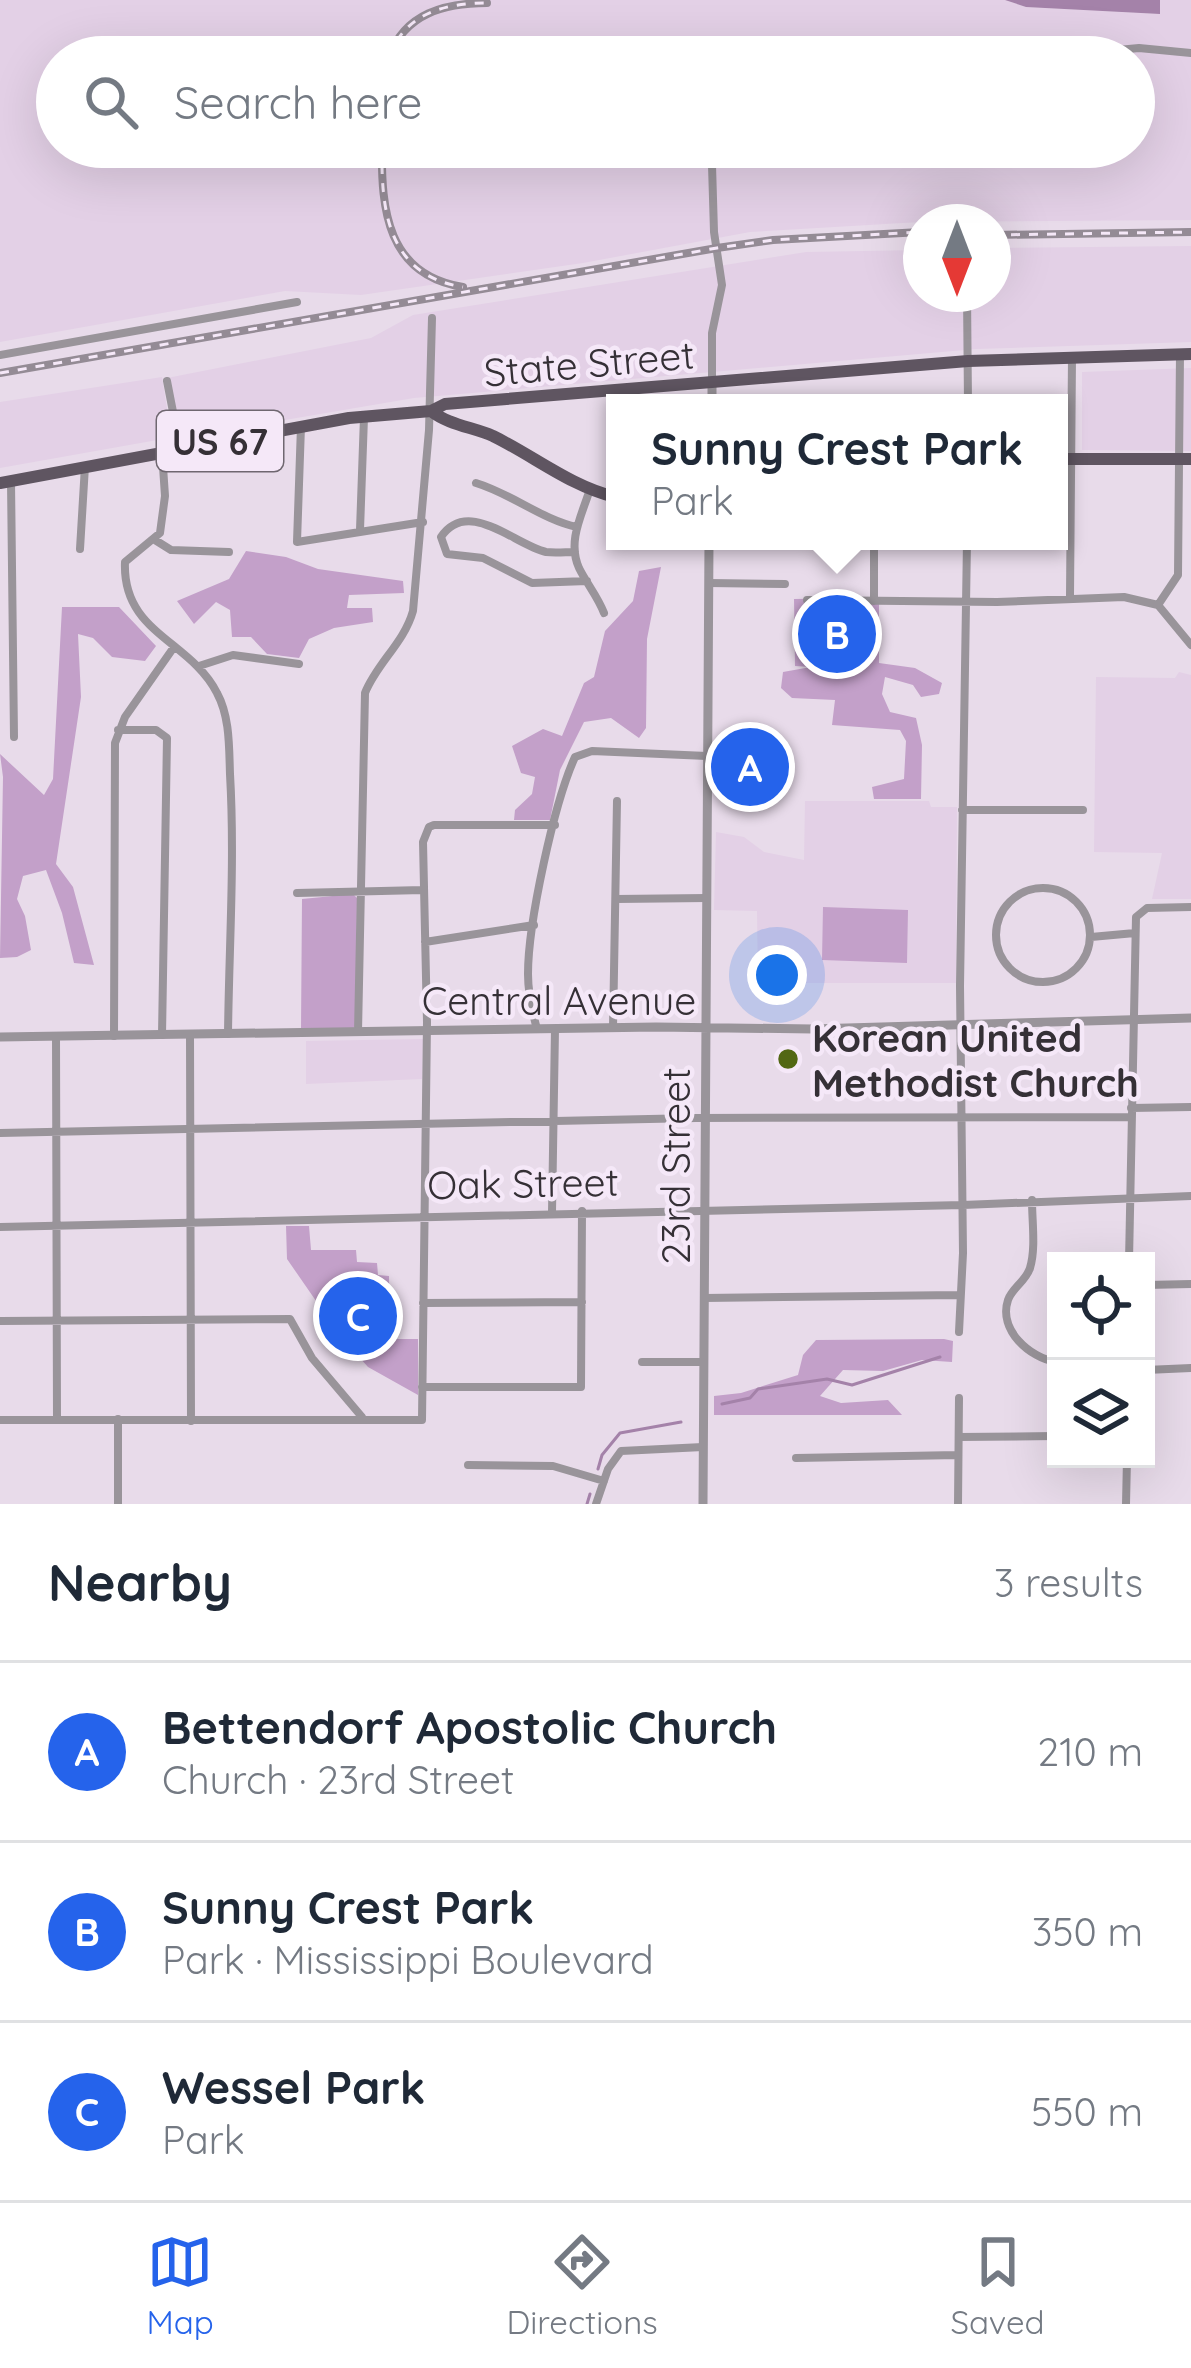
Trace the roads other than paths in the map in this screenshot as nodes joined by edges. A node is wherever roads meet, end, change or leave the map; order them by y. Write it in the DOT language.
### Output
graph roads {
  1 [pos="1155,49"];
  2 [pos="1191,52"];
  3 [pos="712,168"];
  4 [pos="297,302"];
  5 [pos="967,312"];
  6 [pos="431,318"];
  7 [pos="1185,354"];
  8 [pos="0,355"];
  9 [pos="1072,357"];
  10 [pos="968,361"];
  11 [pos="167,381"];
  12 [pos="712,383"];
  13 [pos="712,394"];
  14 [pos="968,394"];
  15 [pos="499,402"];
  16 [pos="430,411"];
  17 [pos="364,416"];
  18 [pos="1068,425"];
  19 [pos="302,427"];
  20 [pos="493,436"];
  21 [pos="167,450"];
  22 [pos="1068,459"];
  23 [pos="1185,459"];
  24 [pos="85,465"];
  25 [pos="6,481"];
  26 [pos="476,484"];
  27 [pos="590,489"];
  28 [pos="606,494"];
  29 [pos="423,522"];
  30 [pos="577,527"];
  31 [pos="1068,528"];
  32 [pos="360,530"];
  33 [pos="154,540"];
  34 [pos="80,549"];
  35 [pos="710,550"];
  36 [pos="874,550"];
  37 [pos="967,550"];
  38 [pos="229,552"];
  39 [pos="575,552"];
  40 [pos="1178,575"];
  41 [pos="1191,575"];
  42 [pos="587,581"];
  43 [pos="709,583"];
  44 [pos="784,584"];
  45 [pos="1070,596"];
  46 [pos="807,600"];
  47 [pos="874,601"];
  48 [pos="966,601"];
  49 [pos="1157,605"];
  50 [pos="604,613"];
  51 [pos="1191,645"];
  52 [pos="174,647"];
  53 [pos="299,664"];
  54 [pos="199,666"];
  55 [pos="118,730"];
  56 [pos="14,737"];
  57 [pos="706,756"];
  58 [pos="616,801"];
  59 [pos="962,810"];
  60 [pos="1083,810"];
  61 [pos="555,825"];
  62 [pos="423,890"];
  63 [pos="362,892"];
  64 [pos="297,893"];
  65 [pos="616,898"];
  66 [pos="707,898"];
  67 [pos="1191,907"];
  68 [pos="534,925"];
  69 [pos="1135,933"];
  70 [pos="1091,937"];
  71 [pos="425,942"];
  72 [pos="1191,1018"];
  73 [pos="1133,1020"];
  74 [pos="963,1027"];
  75 [pos="613,1028"];
  76 [pos="537,1029"];
  77 [pos="555,1029"];
  78 [pos="706,1029"];
  79 [pos="426,1031"];
  80 [pos="358,1032"];
  81 [pos="190,1034"];
  82 [pos="227,1034"];
  83 [pos="162,1035"];
  84 [pos="56,1036"];
  85 [pos="114,1036"];
  86 [pos="0,1037"];
  87 [pos="1191,1107"];
  88 [pos="1131,1112"];
  89 [pos="962,1118"];
  90 [pos="705,1119"];
  91 [pos="554,1121"];
  92 [pos="424,1123"];
  93 [pos="190,1130"];
  94 [pos="0,1133"];
  95 [pos="56,1133"];
  96 [pos="1191,1196"];
  97 [pos="1130,1197"];
  98 [pos="1032,1200"];
  99 [pos="963,1205"];
  100 [pos="705,1210"];
  101 [pos="582,1211"];
  102 [pos="552,1212"];
  103 [pos="424,1215"];
  104 [pos="190,1225"];
  105 [pos="0,1227"];
  106 [pos="57,1227"];
  107 [pos="1129,1252"];
  108 [pos="1191,1284"];
  109 [pos="1155,1285"];
  110 [pos="959,1295"];
  111 [pos="704,1298"];
  112 [pos="423,1303"];
  113 [pos="582,1303"];
  114 [pos="57,1320"];
  115 [pos="190,1320"];
  116 [pos="0,1321"];
  117 [pos="959,1332"];
  118 [pos="1050,1360"];
  119 [pos="642,1362"];
  120 [pos="704,1362"];
  121 [pos="1191,1368"];
  122 [pos="1155,1370"];
  123 [pos="422,1387"];
  124 [pos="959,1398"];
  125 [pos="363,1418"];
  126 [pos="118,1419"];
  127 [pos="0,1420"];
  128 [pos="57,1420"];
  129 [pos="191,1421"];
  130 [pos="1047,1436"];
  131 [pos="959,1437"];
  132 [pos="703,1447"];
  133 [pos="958,1455"];
  134 [pos="796,1458"];
  135 [pos="468,1465"];
  136 [pos="1127,1468"];
  137 [pos="604,1481"];
  138 [pos="118,1504"];
  139 [pos="596,1504"];
  140 [pos="703,1504"];
  141 [pos="958,1504"];
  142 [pos="1126,1504"];
  1 -- 2 [label="street"];
  3 -- 12 [label="street"];
  4 -- 8 [label="street"];
  5 -- 10 [label="street"];
  6 -- 16 [label="street"];
  7 -- 9 [label="main road, State Street / US 67"];
  7 -- 23 [label="street"];
  9 -- 10 [label="main road, State Street / US 67"];
  9 -- 18 [label="street"];
  10 -- 12 [label="main road, State Street / US 67"];
  10 -- 14 [label="street"];
  11 -- 21 [label="street"];
  12 -- 13 [label="street"];
  12 -- 15 [label="main road, State Street / US 67"];
  15 -- 16 [label="main road, State Street / US 67"];
  15 -- 20 [label="main road"];
  16 -- 17 [label="main road, State Street / US 67"];
  16 -- 20 [label="main road, US 67"];
  16 -- 29 [label="street"];
  17 -- 19 [label="main road, State Street / US 67"];
  17 -- 32 [label="street"];
  19 -- 21 [label="main road, State Street / US 67"];
  19 -- 32 [label="street"];
  20 -- 27 [label="main road, US 67"];
  21 -- 24 [label="main road, State Street / US 67"];
  21 -- 33 [label="street"];
  22 -- 23 [label="main road"];
  23 -- 40 [label="street"];
  24 -- 25 [label="main road, State Street / US 67"];
  24 -- 34 [label="street"];
  25 -- 56 [label="street"];
  26 -- 30 [label="street"];
  27 -- 28 [label="main road, US 67"];
  27 -- 30 [label="street"];
  29 -- 32 [label="street"];
  29 -- 63 [label="street"];
  30 -- 39 [label="street"];
  31 -- 45 [label="street"];
  33 -- 38 [label="street"];
  33 -- 52 [label="street"];
  35 -- 43 [label="street, 23rd Street"];
  36 -- 47 [label="street"];
  37 -- 48 [label="street"];
  39 -- 42 [label="street"];
  39 -- 42 [label="street"];
  40 -- 41 [label="street"];
  40 -- 49 [label="street"];
  42 -- 50 [label="street"];
  43 -- 44 [label="street"];
  43 -- 57 [label="street, 23rd Street"];
  45 -- 48 [label="street"];
  45 -- 49 [label="street"];
  46 -- 47 [label="street"];
  47 -- 48 [label="street"];
  48 -- 59 [label="street"];
  49 -- 51 [label="street"];
  52 -- 54 [label="street"];
  52 -- 55 [label="street"];
  53 -- 54 [label="street"];
  54 -- 82 [label="street"];
  55 -- 83 [label="street"];
  55 -- 85 [label="street"];
  57 -- 61 [label="street"];
  57 -- 66 [label="street, 23rd Street"];
  58 -- 65 [label="street"];
  59 -- 60 [label="street"];
  59 -- 74 [label="street"];
  61 -- 62 [label="street"];
  61 -- 68 [label="street"];
  62 -- 63 [label="street"];
  62 -- 71 [label="street"];
  63 -- 64 [label="street"];
  63 -- 80 [label="street"];
  65 -- 66 [label="street"];
  65 -- 75 [label="street"];
  66 -- 78 [label="street, 23rd Street"];
  67 -- 69 [label="street"];
  68 -- 71 [label="street"];
  68 -- 76 [label="street"];
  69 -- 70 [label="street"];
  69 -- 73 [label="street"];
  70 -- 70 [label="street"];
  71 -- 79 [label="street"];
  72 -- 73 [label="street, Central Avenue"];
  73 -- 74 [label="street, Central Avenue"];
  73 -- 88 [label="street"];
  74 -- 78 [label="street, Central Avenue"];
  74 -- 89 [label="street"];
  75 -- 77 [label="street, Central Avenue"];
  75 -- 78 [label="street, Central Avenue"];
  76 -- 77 [label="street, Central Avenue"];
  76 -- 79 [label="street, Central Avenue"];
  77 -- 91 [label="street"];
  78 -- 90 [label="street, 23rd Street"];
  79 -- 80 [label="street, Central Avenue"];
  79 -- 92 [label="street"];
  80 -- 82 [label="street, Central Avenue"];
  81 -- 82 [label="street, Central Avenue"];
  81 -- 83 [label="street, Central Avenue"];
  81 -- 93 [label="street"];
  83 -- 85 [label="street, Central Avenue"];
  84 -- 85 [label="street, Central Avenue"];
  84 -- 86 [label="street, Central Avenue"];
  84 -- 95 [label="street"];
  87 -- 88 [label="street"];
  88 -- 89 [label="street"];
  88 -- 97 [label="street"];
  89 -- 90 [label="street"];
  89 -- 99 [label="street"];
  90 -- 91 [label="street"];
  90 -- 100 [label="street, 23rd Street"];
  91 -- 92 [label="street"];
  91 -- 102 [label="street"];
  92 -- 93 [label="street"];
  92 -- 103 [label="street"];
  93 -- 95 [label="street"];
  93 -- 104 [label="street"];
  94 -- 95 [label="street"];
  95 -- 106 [label="street"];
  96 -- 97 [label="street, Oak Street"];
  97 -- 98 [label="street, Oak Street"];
  97 -- 107 [label="street"];
  98 -- 99 [label="street, Oak Street"];
  98 -- 118 [label="street"];
  99 -- 100 [label="street, Oak Street"];
  99 -- 110 [label="street"];
  100 -- 101 [label="street, Oak Street"];
  100 -- 111 [label="street, 23rd Street"];
  101 -- 102 [label="street, Oak Street"];
  101 -- 113 [label="street"];
  102 -- 103 [label="street, Oak Street"];
  103 -- 104 [label="street, Oak Street"];
  103 -- 112 [label="street"];
  104 -- 106 [label="street, Oak Street"];
  104 -- 115 [label="street"];
  105 -- 106 [label="street, Oak Street"];
  106 -- 114 [label="street"];
  108 -- 109 [label="street"];
  110 -- 111 [label="street"];
  110 -- 117 [label="street"];
  111 -- 120 [label="street, 23rd Street"];
  112 -- 113 [label="street"];
  112 -- 123 [label="street"];
  113 -- 123 [label="street"];
  114 -- 115 [label="street"];
  114 -- 116 [label="street"];
  114 -- 128 [label="street"];
  115 -- 125 [label="street"];
  115 -- 129 [label="street"];
  119 -- 120 [label="street"];
  120 -- 132 [label="street, 23rd Street"];
  121 -- 122 [label="street"];
  123 -- 125 [label="street"];
  124 -- 131 [label="street"];
  125 -- 129 [label="street"];
  126 -- 128 [label="street"];
  126 -- 129 [label="street"];
  126 -- 138 [label="street"];
  127 -- 128 [label="street"];
  130 -- 131 [label="street"];
  131 -- 133 [label="street"];
  132 -- 137 [label="street"];
  132 -- 140 [label="street, 23rd Street"];
  133 -- 134 [label="street"];
  133 -- 141 [label="street"];
  135 -- 137 [label="street"];
  136 -- 142 [label="street"];
  137 -- 139 [label="street"];
}
